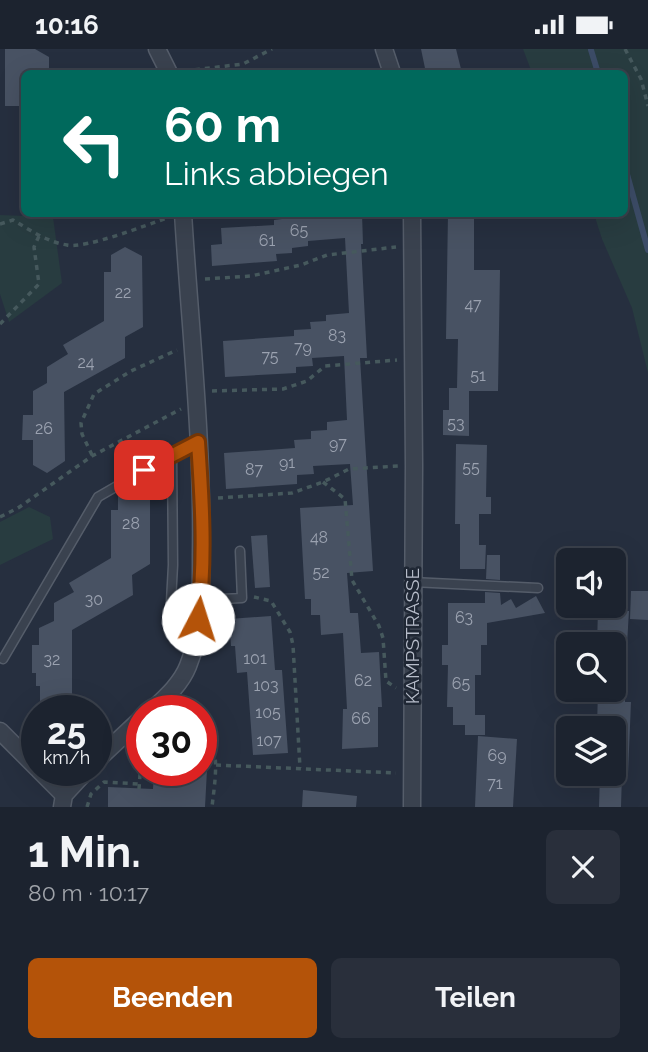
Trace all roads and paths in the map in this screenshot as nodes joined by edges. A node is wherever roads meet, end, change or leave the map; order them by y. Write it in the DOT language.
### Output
graph roads {
  1 [pos="157,49"];
  2 [pos="272,49"];
  3 [pos="384,49"];
  4 [pos="625,49"];
  5 [pos="168,70"];
  6 [pos="194,70"];
  7 [pos="391,70"];
  8 [pos="648,107"];
  9 [pos="169,217"];
  10 [pos="181,217"];
  11 [pos="412,217"];
  12 [pos="0,224"];
  13 [pos="39,236"];
  14 [pos="412,245"];
  15 [pos="187,280"];
  16 [pos="0,324"];
  17 [pos="191,342"];
  18 [pos="413,359"];
  19 [pos="195,397"];
  20 [pos="198,442"];
  21 [pos="172,454"];
  22 [pos="92,456"];
  23 [pos="414,466"];
  24 [pos="323,482"];
  25 [pos="202,499"];
  26 [pos="0,517"];
  27 [pos="240,551"];
  28 [pos="412,582"];
  29 [pos="538,588"];
  30 [pos="259,597"];
  31 [pos="201,600"];
  32 [pos="170,620"];
  33 [pos="3,659"];
  34 [pos="169,695"];
  35 [pos="412,699"];
  36 [pos="0,731"];
  37 [pos="126,733"];
  38 [pos="112,746"];
  39 [pos="21,752"];
  40 [pos="217,765"];
  41 [pos="300,768"];
  42 [pos="413,773"];
  43 [pos="126,785"];
  44 [pos="51,786"];
  45 [pos="75,786"];
  46 [pos="214,786"];
  47 [pos="63,801"];
  48 [pos="87,807"];
  49 [pos="212,807"];
  50 [pos="412,807"];
  1 -- 5 [label="street"];
  2 -- 6 [label="path"];
  3 -- 7 [label="street"];
  4 -- 8 [label="path"];
  9 -- 13 [label="path"];
  10 -- 15 [label="street"];
  11 -- 14 [label="street, KAMPSTRASSE"];
  12 -- 13 [label="path"];
  13 -- 16 [label="path"];
  14 -- 15 [label="path"];
  14 -- 18 [label="street, KAMPSTRASSE"];
  15 -- 17 [label="street"];
  17 -- 19 [label="street"];
  17 -- 22 [label="path"];
  18 -- 19 [label="path"];
  18 -- 23 [label="street, KAMPSTRASSE"];
  19 -- 20 [label="street"];
  19 -- 22 [label="path"];
  20 -- 21 [label="lane"];
  20 -- 25 [label="street"];
  21 -- 32 [label="lane"];
  21 -- 33 [label="lane"];
  22 -- 26 [label="path"];
  23 -- 24 [label="path"];
  23 -- 28 [label="street, KAMPSTRASSE"];
  24 -- 25 [label="path"];
  24 -- 35 [label="path"];
  25 -- 31 [label="street"];
  27 -- 31 [label="lane"];
  28 -- 29 [label="lane"];
  28 -- 35 [label="street, KAMPSTRASSE"];
  30 -- 41 [label="path"];
  31 -- 34 [label="street"];
  35 -- 42 [label="street, KAMPSTRASSE"];
  36 -- 39 [label="street"];
  37 -- 38 [label="street"];
  40 -- 41 [label="path"];
  41 -- 42 [label="path"];
  42 -- 50 [label="street, KAMPSTRASSE"];
  43 -- 48 [label="path"];
  44 -- 47 [label="street"];
  45 -- 47 [label="street"];
  46 -- 49 [label="path"];
}
